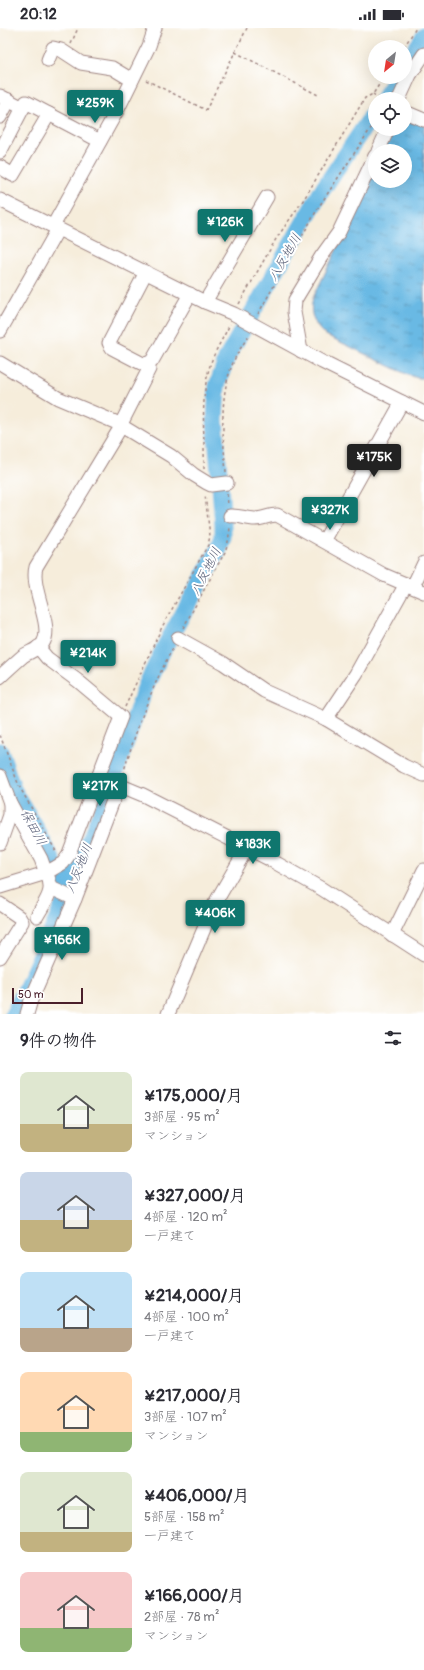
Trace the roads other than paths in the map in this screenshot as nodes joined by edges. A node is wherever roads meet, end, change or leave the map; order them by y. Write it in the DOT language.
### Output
graph roads {
  1 [pos="155,28"];
  2 [pos="424,54"];
  3 [pos="48,60"];
  4 [pos="134,77"];
  5 [pos="402,92"];
  6 [pos="4,98"];
  7 [pos="23,108"];
  8 [pos="49,114"];
  9 [pos="412,115"];
  10 [pos="0,117"];
  11 [pos="424,120"];
  12 [pos="100,141"];
  13 [pos="0,152"];
  14 [pos="0,167"];
  15 [pos="368,171"];
  16 [pos="267,197"];
  17 [pos="0,200"];
  18 [pos="55,228"];
  19 [pos="146,272"];
  20 [pos="190,294"];
  21 [pos="205,302"];
  22 [pos="0,331"];
  23 [pos="302,351"];
  24 [pos="0,363"];
  25 [pos="149,364"];
  26 [pos="402,402"];
  27 [pos="424,413"];
  28 [pos="120,426"];
  29 [pos="217,483"];
  30 [pos="230,516"];
  31 [pos="324,541"];
  32 [pos="424,563"];
  33 [pos="415,587"];
  34 [pos="178,638"];
  35 [pos="38,647"];
  36 [pos="0,677"];
  37 [pos="326,719"];
  38 [pos="424,775"];
  39 [pos="0,776"];
  40 [pos="10,803"];
  41 [pos="0,843"];
  42 [pos="247,848"];
  43 [pos="424,870"];
  44 [pos="46,873"];
  45 [pos="0,887"];
  46 [pos="65,894"];
  47 [pos="0,904"];
  48 [pos="38,916"];
  49 [pos="392,935"];
  50 [pos="424,955"];
  51 [pos="0,957"];
  52 [pos="27,1014"];
  53 [pos="168,1014"];
  1 -- 4 [label="street"];
  2 -- 5 [label="street"];
  3 -- 4 [label="street"];
  4 -- 12 [label="street"];
  6 -- 7 [label="street"];
  6 -- 10 [label="street"];
  7 -- 8 [label="street"];
  7 -- 13 [label="street"];
  8 -- 12 [label="street"];
  8 -- 14 [label="street"];
  9 -- 11 [label="street"];
  12 -- 18 [label="street"];
  15 -- 23 [label="street"];
  16 -- 21 [label="street"];
  17 -- 18 [label="street"];
  18 -- 19 [label="street"];
  18 -- 22 [label="street"];
  19 -- 20 [label="street"];
  19 -- 25 [label="street"];
  20 -- 21 [label="street"];
  20 -- 25 [label="street"];
  21 -- 23 [label="street"];
  23 -- 26 [label="street"];
  24 -- 28 [label="street"];
  25 -- 28 [label="street"];
  26 -- 27 [label="street"];
  26 -- 31 [label="street"];
  28 -- 29 [label="street"];
  28 -- 35 [label="street"];
  30 -- 31 [label="street"];
  31 -- 33 [label="street"];
  32 -- 33 [label="street"];
  33 -- 37 [label="street"];
  34 -- 37 [label="street"];
  35 -- 36 [label="street"];
  35 -- 44 [label="street"];
  37 -- 38 [label="street"];
  39 -- 40 [label="street"];
  40 -- 41 [label="street"];
  40 -- 44 [label="street"];
  42 -- 46 [label="street"];
  42 -- 49 [label="street"];
  42 -- 53 [label="street"];
  43 -- 49 [label="street"];
  44 -- 45 [label="street"];
  44 -- 46 [label="street"];
  46 -- 48 [label="street"];
  46 -- 52 [label="street"];
  47 -- 51 [label="street"];
  49 -- 50 [label="street"];
}
